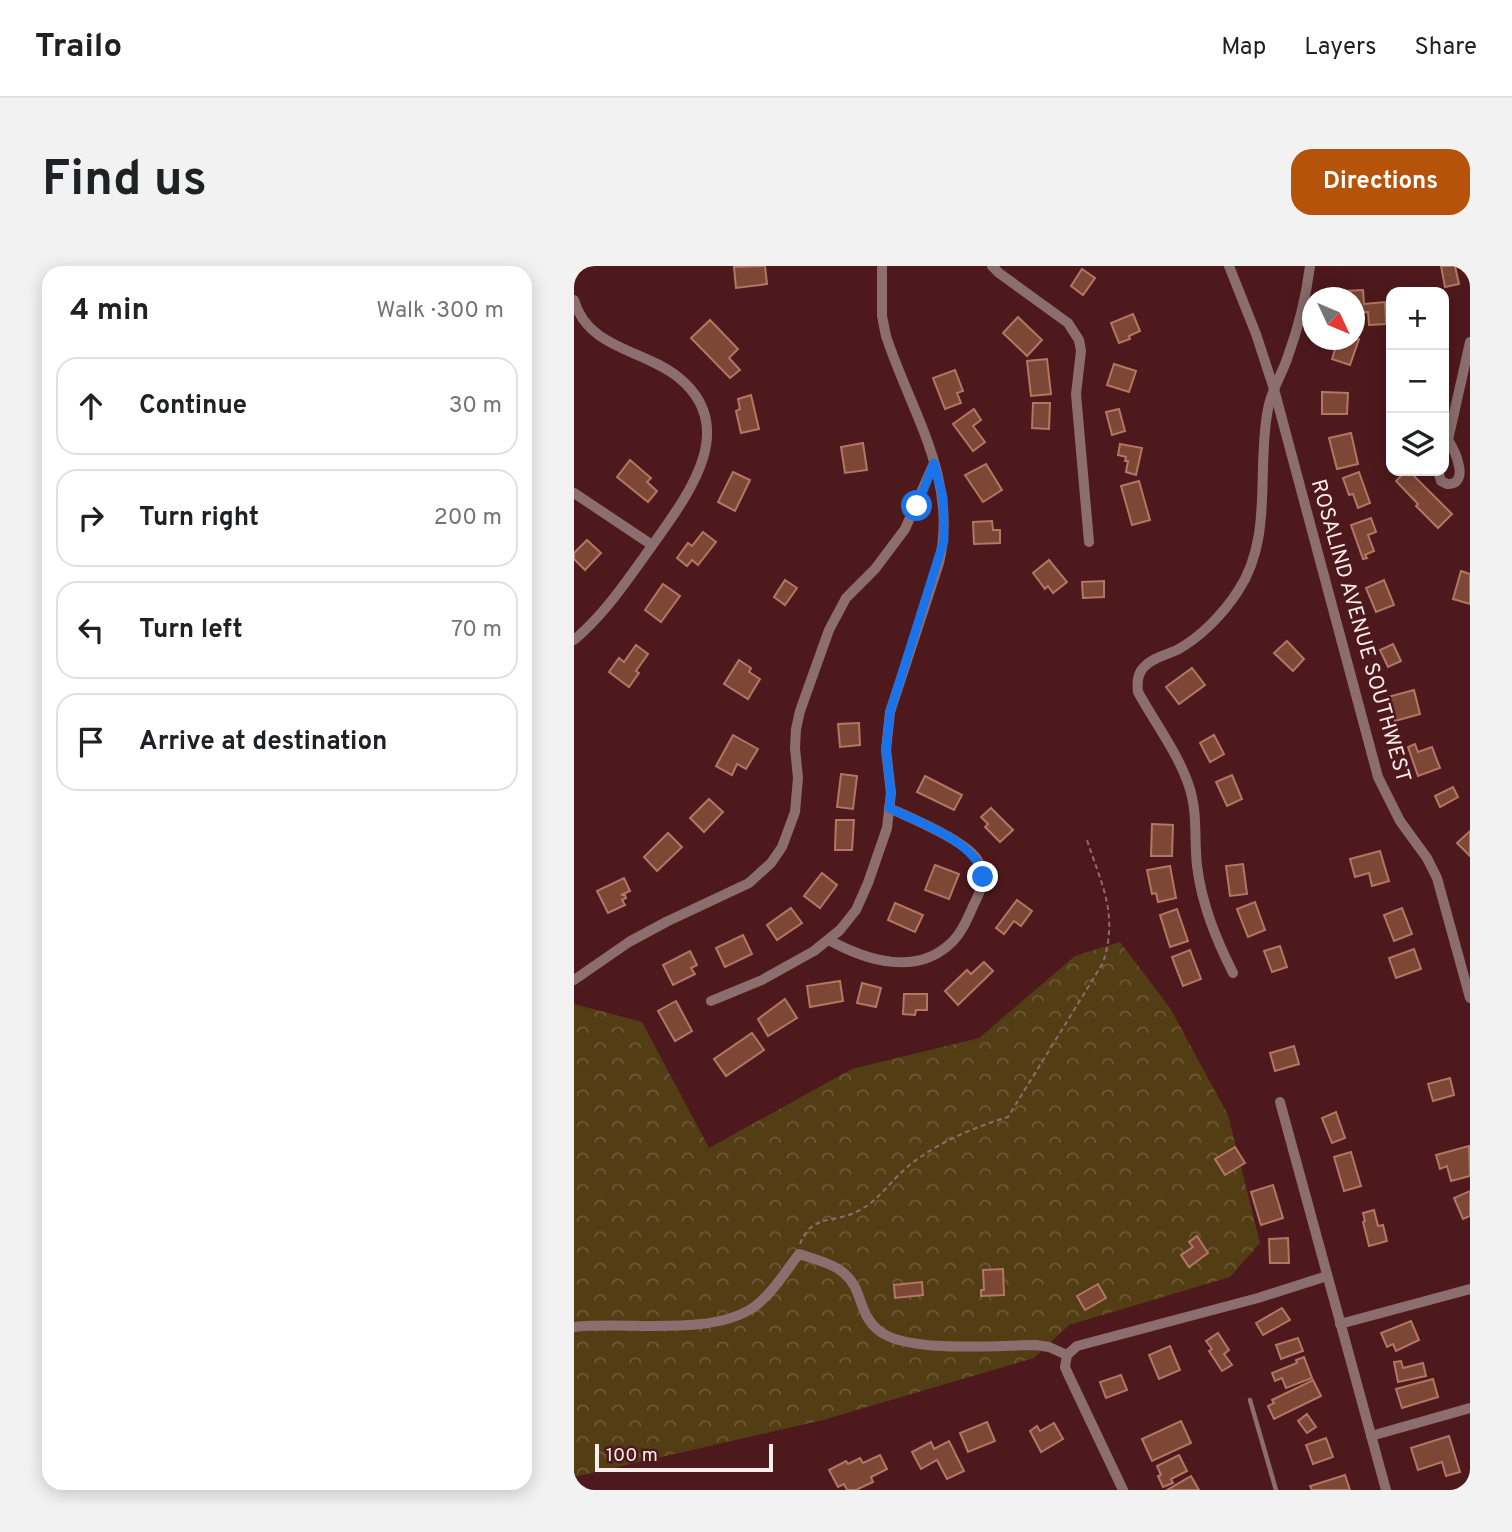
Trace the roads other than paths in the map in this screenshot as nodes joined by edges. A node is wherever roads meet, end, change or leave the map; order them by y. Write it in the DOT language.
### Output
graph roads {
  1 [pos="882,266"];
  2 [pos="992,266"];
  3 [pos="1229,266"];
  4 [pos="1310,266"];
  5 [pos="574,300"];
  6 [pos="1470,342"];
  7 [pos="1274,390"];
  8 [pos="1449,436"];
  9 [pos="1449,442"];
  10 [pos="934,463"];
  11 [pos="1440,476"];
  12 [pos="574,493"];
  13 [pos="1089,542"];
  14 [pos="652,545"];
  15 [pos="574,640"];
  16 [pos="889,808"];
  17 [pos="829,940"];
  18 [pos="1233,973"];
  19 [pos="574,980"];
  20 [pos="1470,998"];
  21 [pos="711,1001"];
  22 [pos="1280,1102"];
  23 [pos="1327,1276"];
  24 [pos="1470,1289"];
  25 [pos="1340,1324"];
  26 [pos="574,1327"];
  27 [pos="1067,1355"];
  28 [pos="1250,1400"];
  29 [pos="1470,1408"];
  30 [pos="1371,1436"];
  31 [pos="1123,1490"];
  32 [pos="1276,1490"];
  33 [pos="1386,1490"];
  1 -- 10 [label="street"];
  2 -- 13 [label="street"];
  3 -- 7 [label="street, ROSALIND AVENUE SOUTHWEST"];
  4 -- 7 [label="street"];
  5 -- 14 [label="street"];
  6 -- 8 [label="street"];
  7 -- 18 [label="street"];
  7 -- 20 [label="street, ROSALIND AVENUE SOUTHWEST"];
  9 -- 11 [label="street"];
  10 -- 16 [label="street"];
  10 -- 19 [label="street"];
  12 -- 14 [label="street"];
  14 -- 15 [label="street"];
  16 -- 17 [label="street"];
  16 -- 17 [label="street"];
  17 -- 21 [label="street"];
  22 -- 23 [label="street"];
  23 -- 25 [label="street"];
  23 -- 27 [label="street"];
  24 -- 25 [label="street"];
  25 -- 30 [label="street"];
  26 -- 27 [label="street"];
  27 -- 31 [label="street"];
  28 -- 32 [label="lane"];
  29 -- 30 [label="street"];
  30 -- 33 [label="street"];
}
